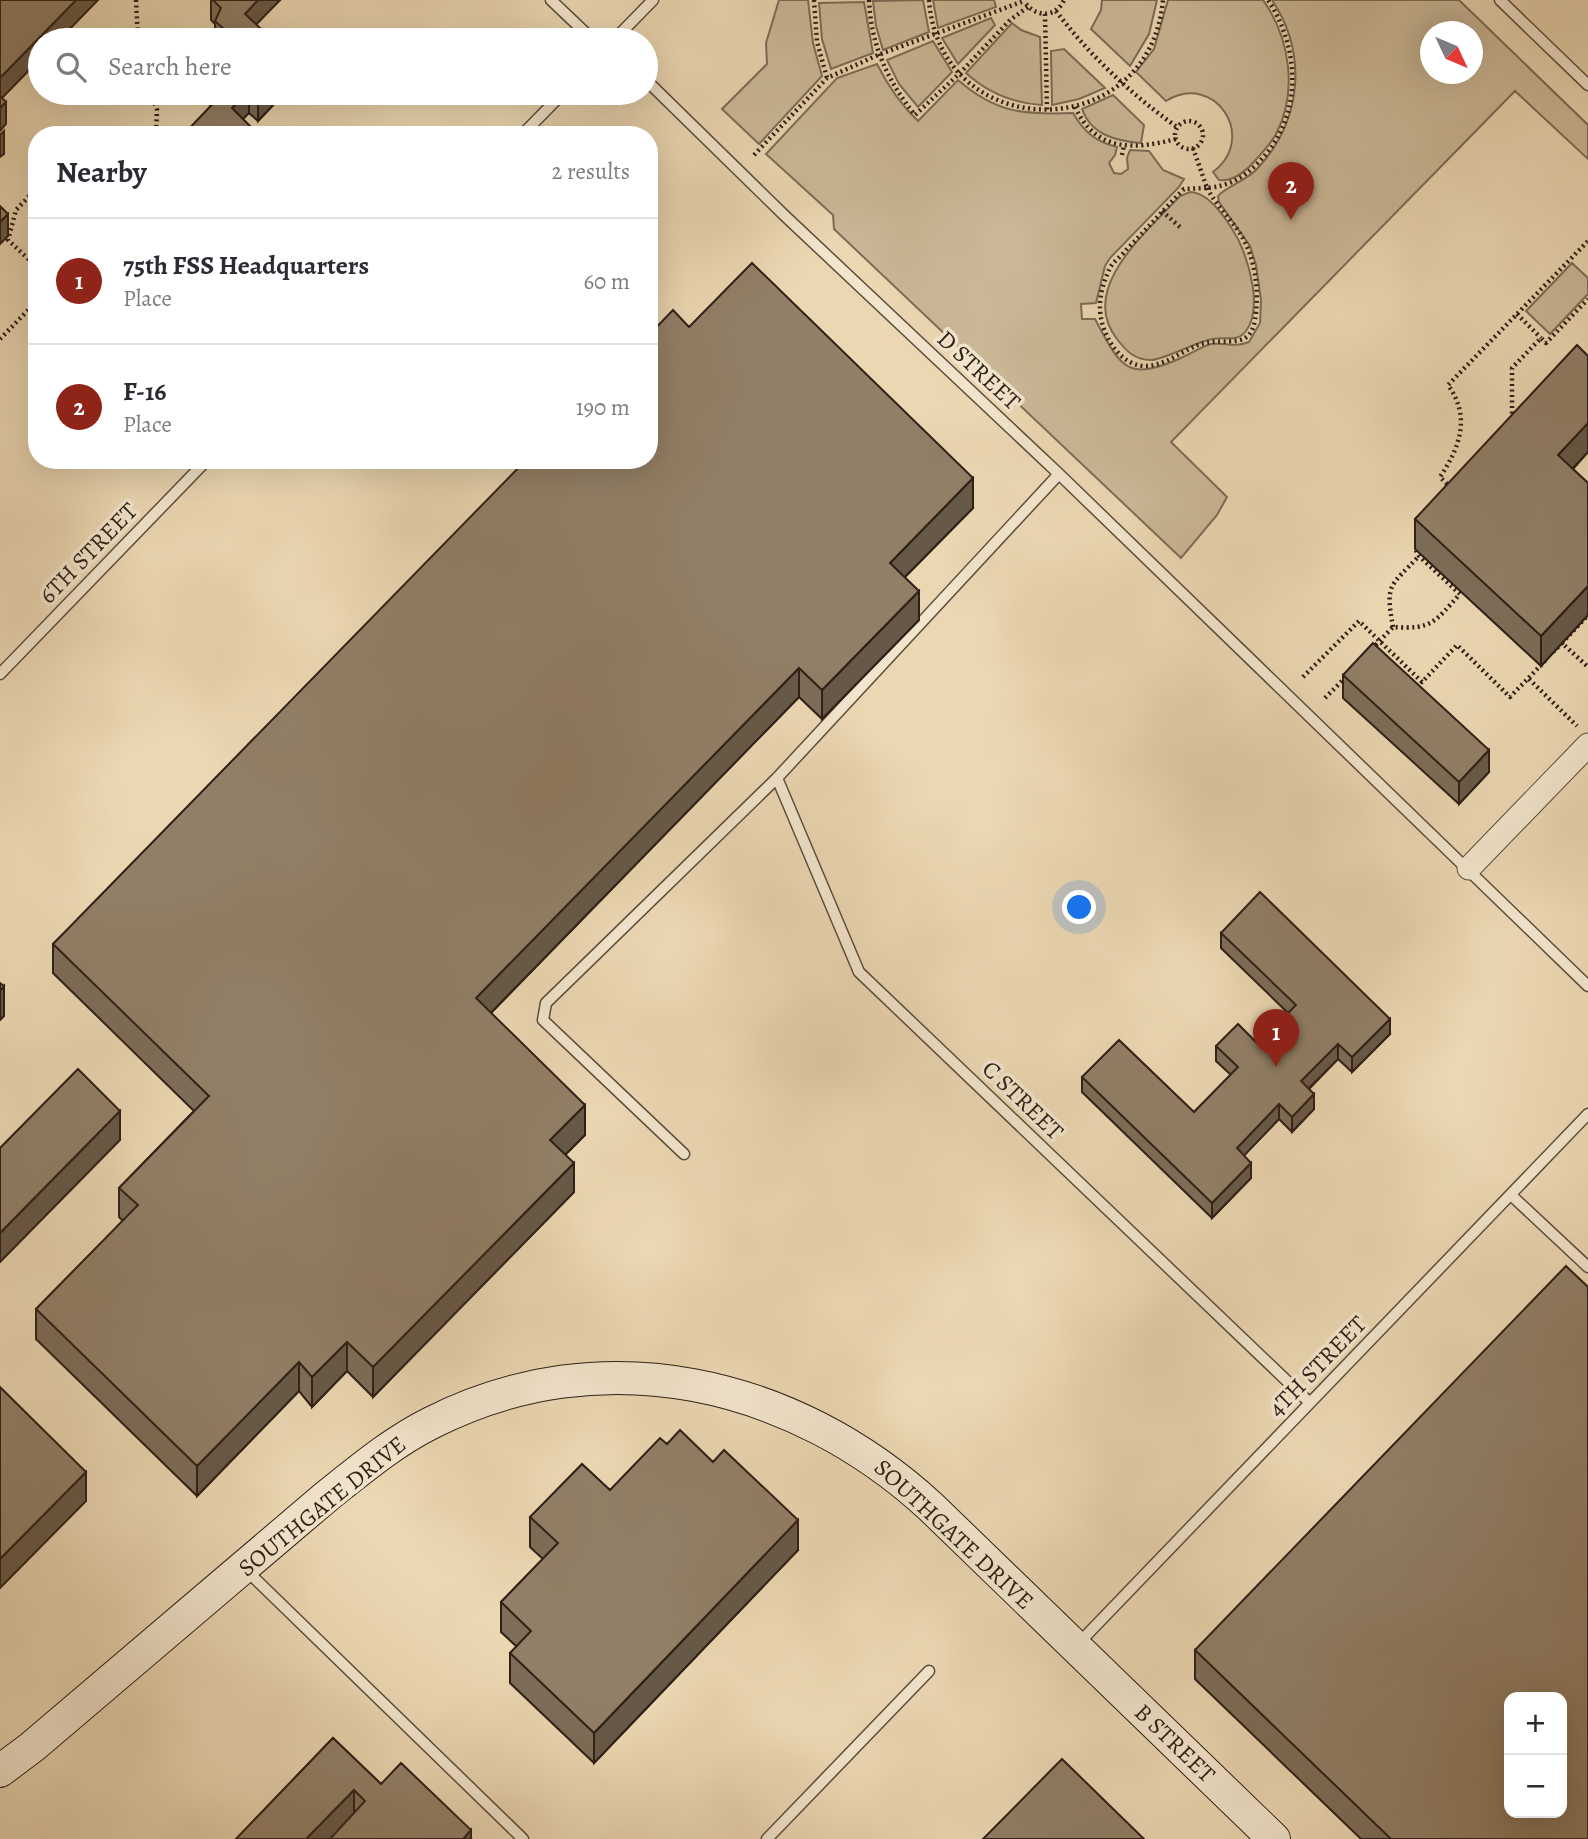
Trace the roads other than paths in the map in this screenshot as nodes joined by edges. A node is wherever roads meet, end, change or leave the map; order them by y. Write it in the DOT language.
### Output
graph roads {
  1 [pos="551,0"];
  2 [pos="653,0"];
  3 [pos="1500,0"];
  4 [pos="580,28"];
  5 [pos="626,28"];
  6 [pos="1588,85"];
  7 [pos="658,92"];
  8 [pos="551,105"];
  9 [pos="531,126"];
  10 [pos="198,469"];
  11 [pos="1059,474"];
  12 [pos="0,674"];
  13 [pos="1584,737"];
  14 [pos="777,778"];
  15 [pos="1469,868"];
  16 [pos="1588,986"];
  17 [pos="1588,1114"];
  18 [pos="684,1154"];
  19 [pos="1511,1195"];
  20 [pos="1588,1267"];
  21 [pos="1310,1403"];
  22 [pos="243,1568"];
  23 [pos="1075,1647"];
  24 [pos="929,1671"];
  25 [pos="0,1771"];
  26 [pos="523,1839"];
  27 [pos="767,1839"];
  28 [pos="1274,1839"];
  1 -- 4 [label="lane"];
  2 -- 5 [label="lane"];
  3 -- 6 [label="lane"];
  7 -- 11 [label="lane, D STREET"];
  8 -- 9 [label="lane"];
  10 -- 12 [label="lane, 6TH STREET"];
  11 -- 14 [label="lane"];
  11 -- 15 [label="lane, D STREET"];
  13 -- 15 [label="street"];
  14 -- 18 [label="lane"];
  14 -- 21 [label="lane, C STREET"];
  15 -- 16 [label="lane"];
  17 -- 19 [label="lane, 4TH STREET"];
  19 -- 20 [label="lane"];
  19 -- 21 [label="lane, 4TH STREET"];
  21 -- 23 [label="lane, 4TH STREET"];
  22 -- 23 [label="main road, SOUTHGATE DRIVE"];
  22 -- 25 [label="main road, SOUTHGATE DRIVE"];
  22 -- 26 [label="lane"];
  23 -- 28 [label="main road, B STREET"];
  24 -- 27 [label="lane"];
}
